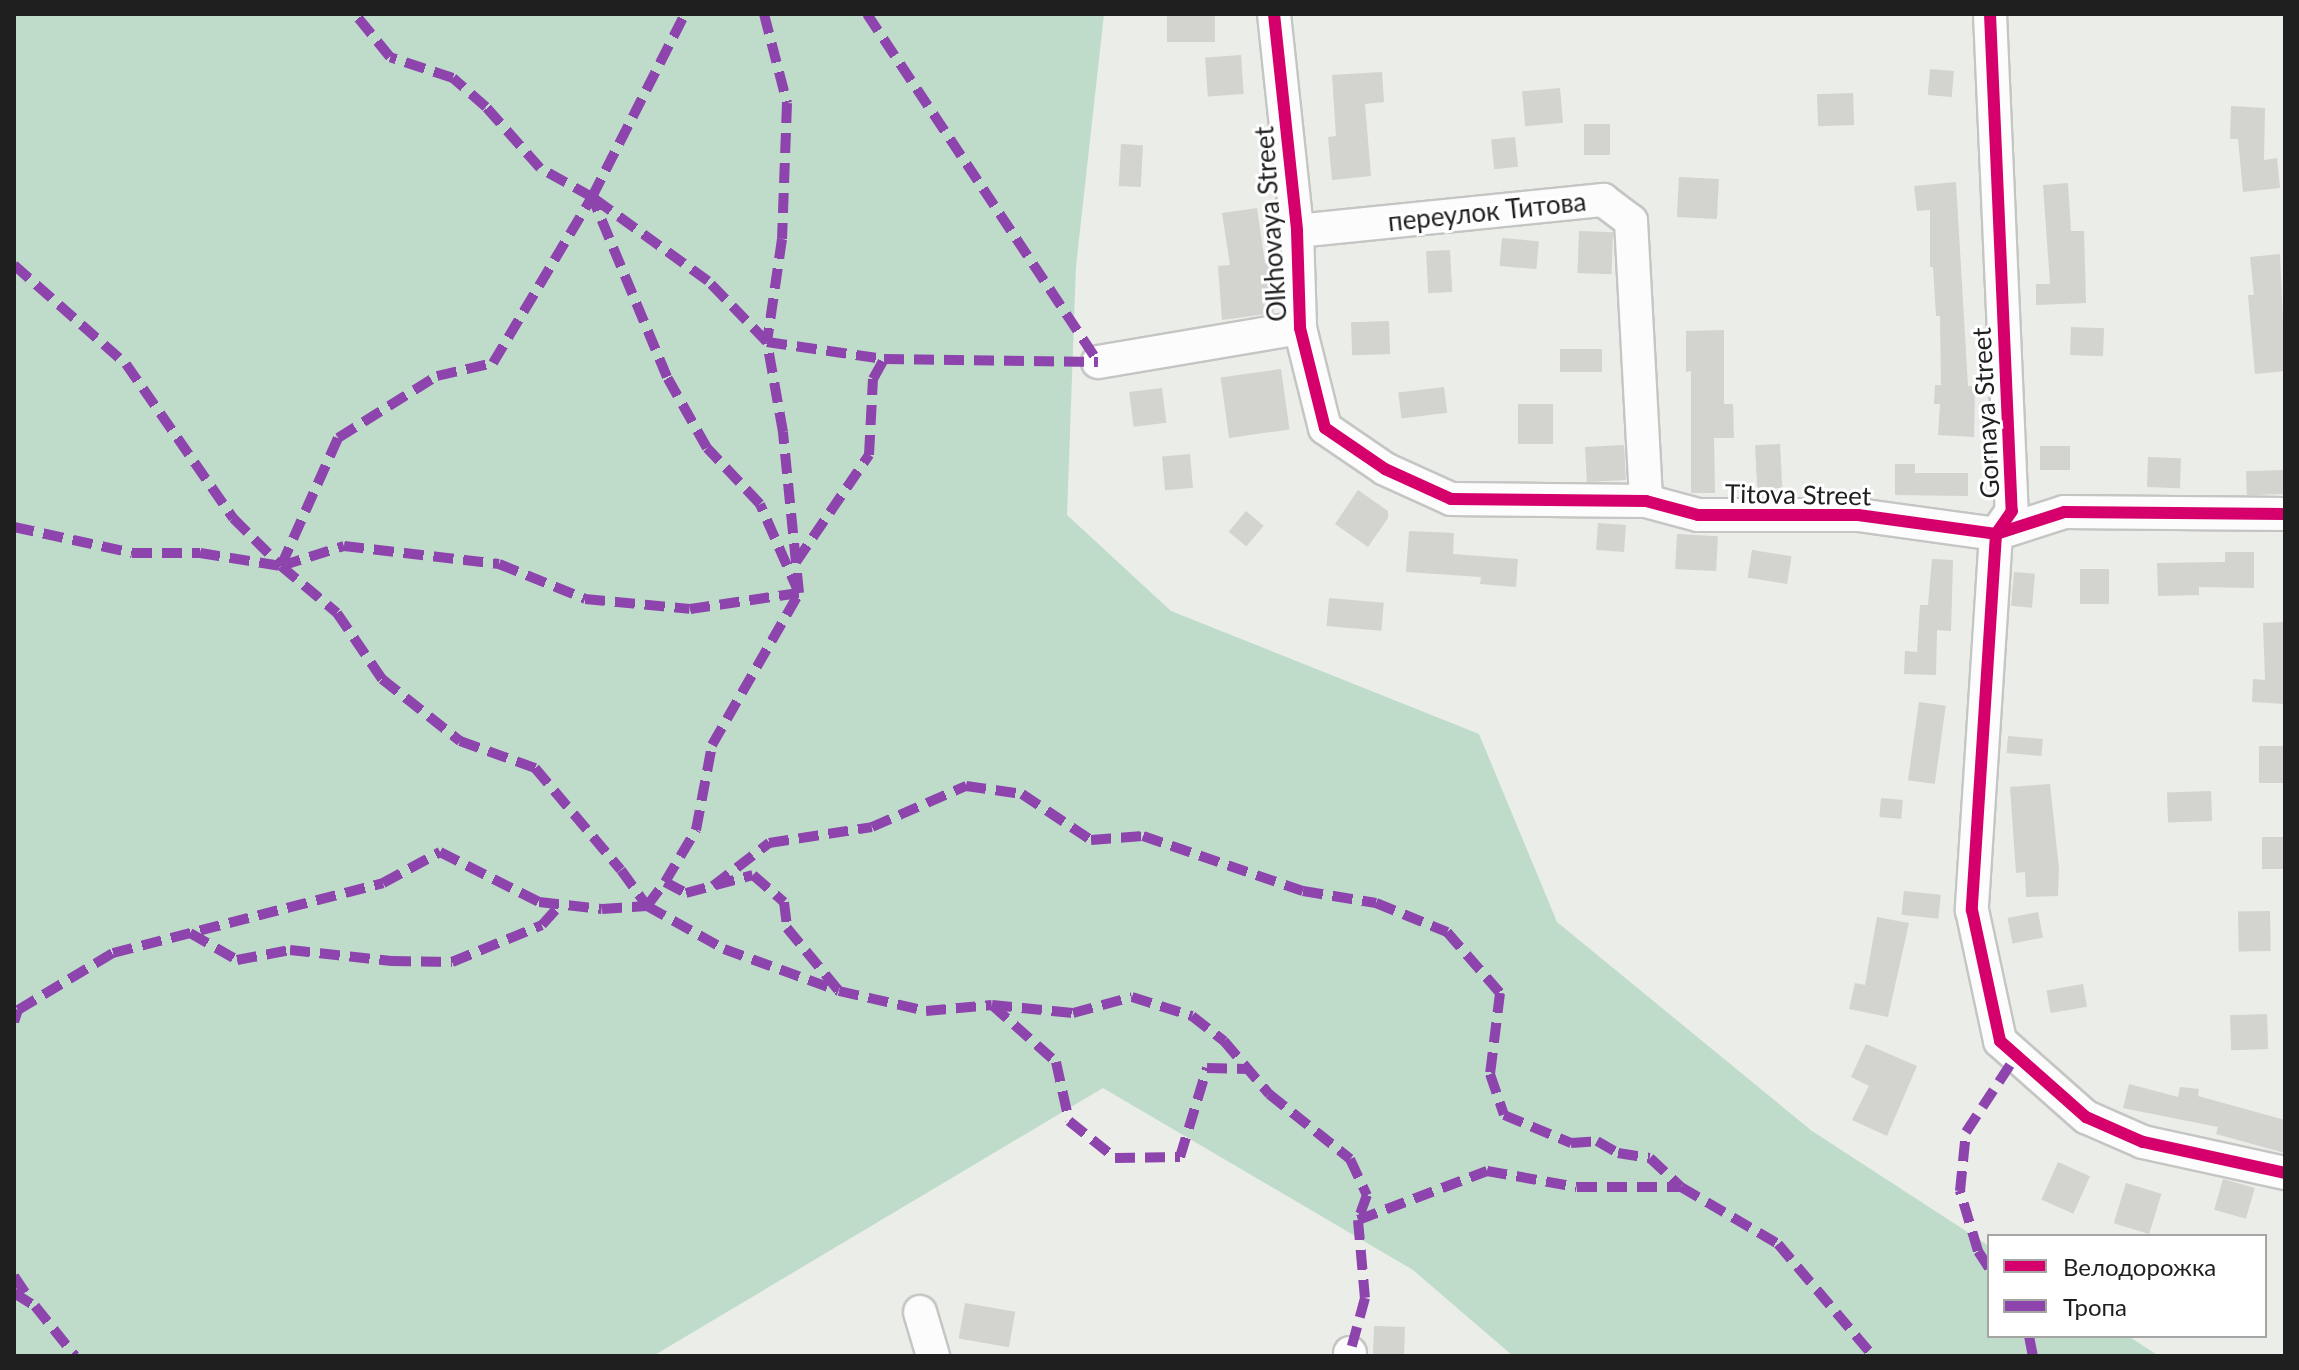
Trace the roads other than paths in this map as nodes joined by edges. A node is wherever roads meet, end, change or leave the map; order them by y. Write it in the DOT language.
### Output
graph roads {
  1 [pos="1274,14"];
  2 [pos="1990,14"];
  3 [pos="1297,231"];
  4 [pos="1300,328"];
  5 [pos="1098,362"];
  6 [pos="1451,499"];
  7 [pos="1646,501"];
  8 [pos="2285,514"];
  9 [pos="1996,534"];
  10 [pos="2285,1173"];
  11 [pos="920,1312"];
  12 [pos="933,1356"];
  1 -- 3 [label="street, Olkhovaya Street"];
  2 -- 9 [label="street, Gornaya Street"];
  3 -- 4 [label="street, Olkhovaya Street"];
  3 -- 7 [label="street, переулок Титова"];
  4 -- 5 [label="street"];
  4 -- 6 [label="street, Olkhovaya Street"];
  6 -- 7 [label="street, Titova Street"];
  7 -- 9 [label="street, Titova Street"];
  8 -- 9 [label="street, Titova Street"];
  9 -- 10 [label="street, Gornaya Street"];
  11 -- 12 [label="street"];
}
